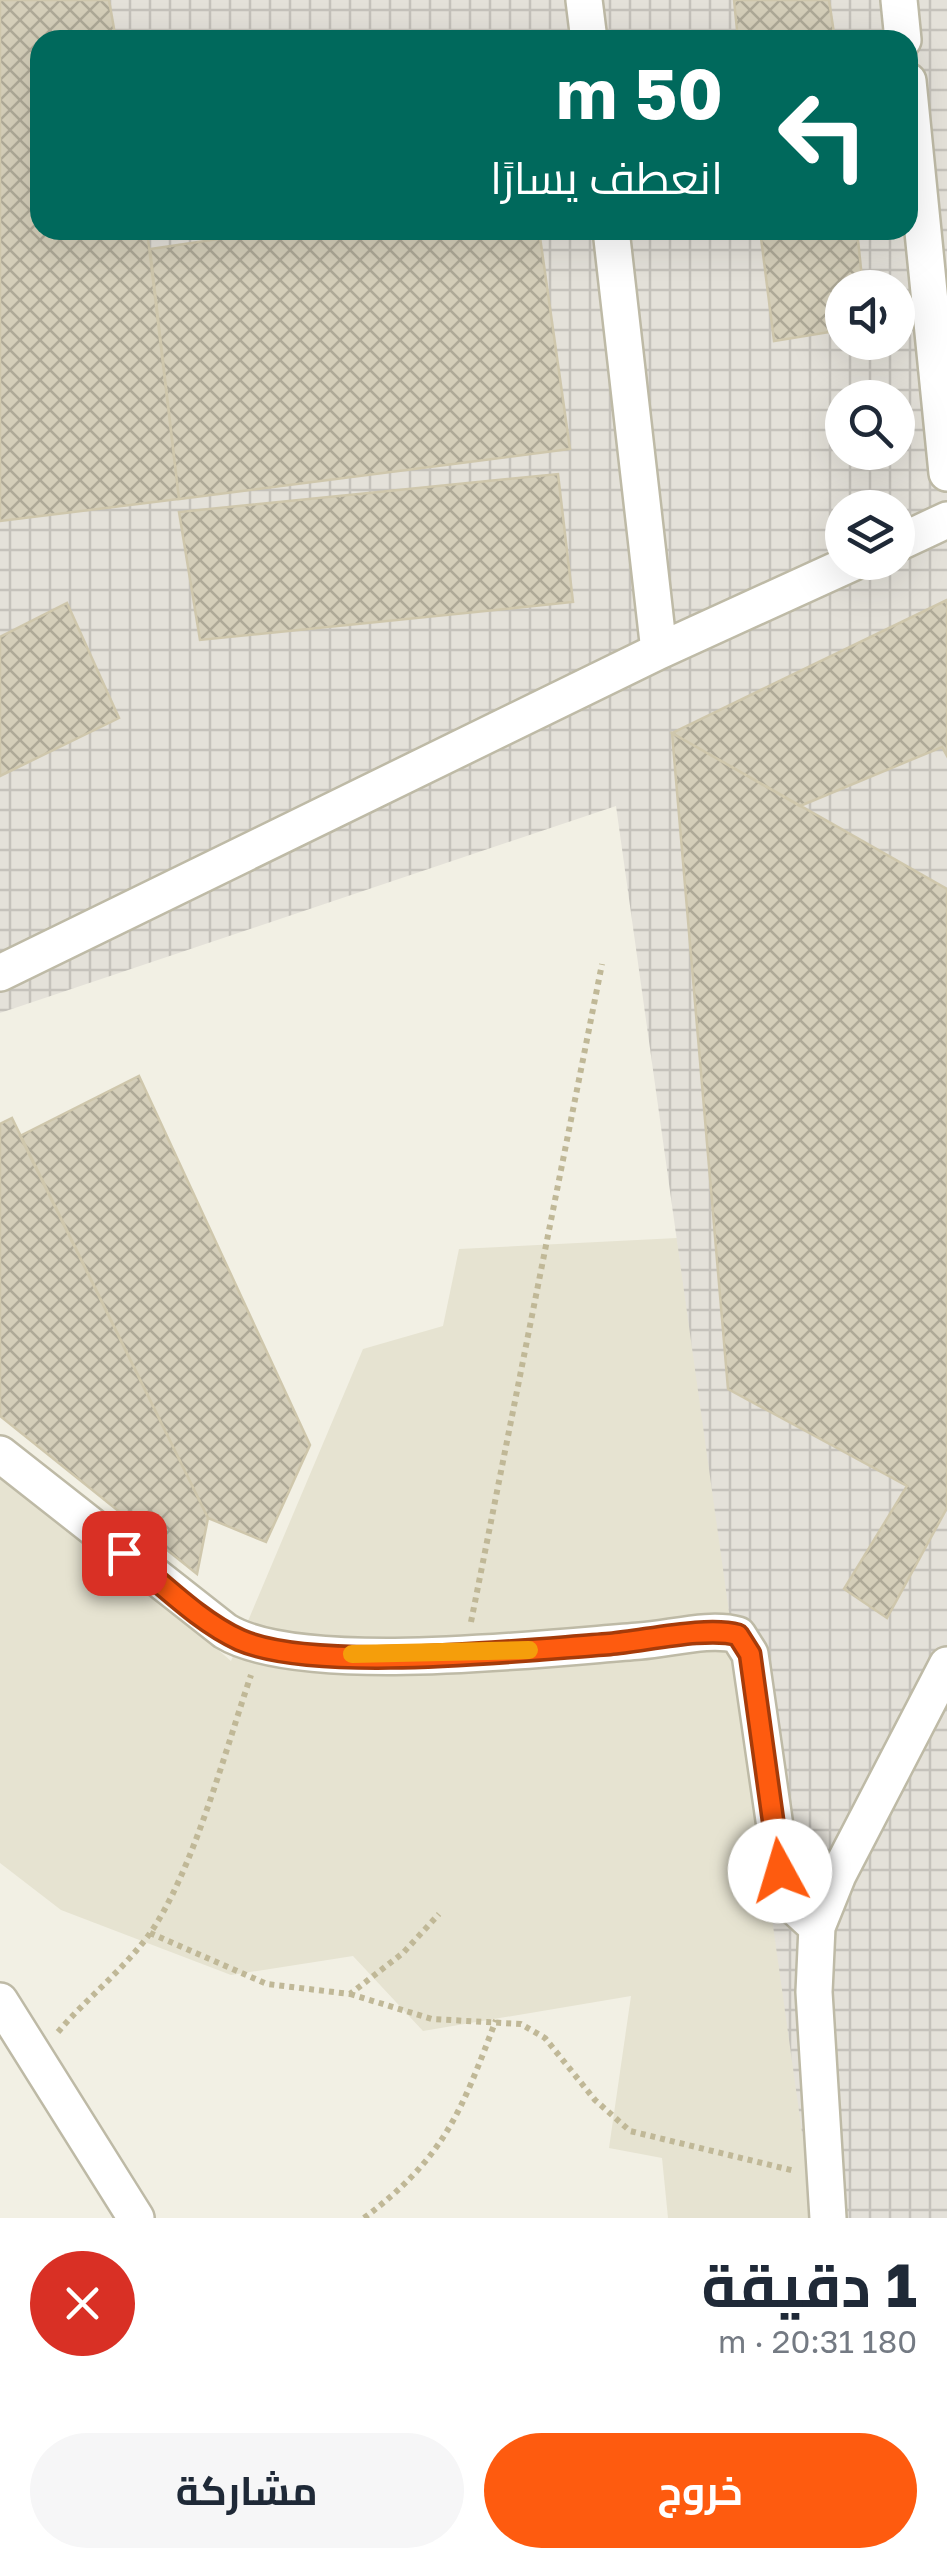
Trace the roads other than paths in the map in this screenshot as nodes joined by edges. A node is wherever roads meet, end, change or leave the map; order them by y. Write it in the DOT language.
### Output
graph roads {
  1 [pos="584,0"];
  2 [pos="899,0"];
  3 [pos="588,30"];
  4 [pos="902,30"];
  5 [pos="918,182"];
  6 [pos="612,240"];
  7 [pos="947,473"];
  8 [pos="947,520"];
  9 [pos="915,535"];
  10 [pos="825,575"];
  11 [pos="659,651"];
  12 [pos="0,974"];
  13 [pos="0,1454"];
  14 [pos="947,1665"];
  15 [pos="817,1927"];
  16 [pos="0,2001"];
  17 [pos="136,2218"];
  18 [pos="828,2218"];
  1 -- 3 [label="street"];
  2 -- 4 [label="street"];
  5 -- 7 [label="street"];
  6 -- 11 [label="street"];
  8 -- 9 [label="street"];
  10 -- 11 [label="street"];
  11 -- 12 [label="street"];
  13 -- 15 [label="street"];
  14 -- 15 [label="street"];
  15 -- 18 [label="street"];
  16 -- 17 [label="street"];
}
